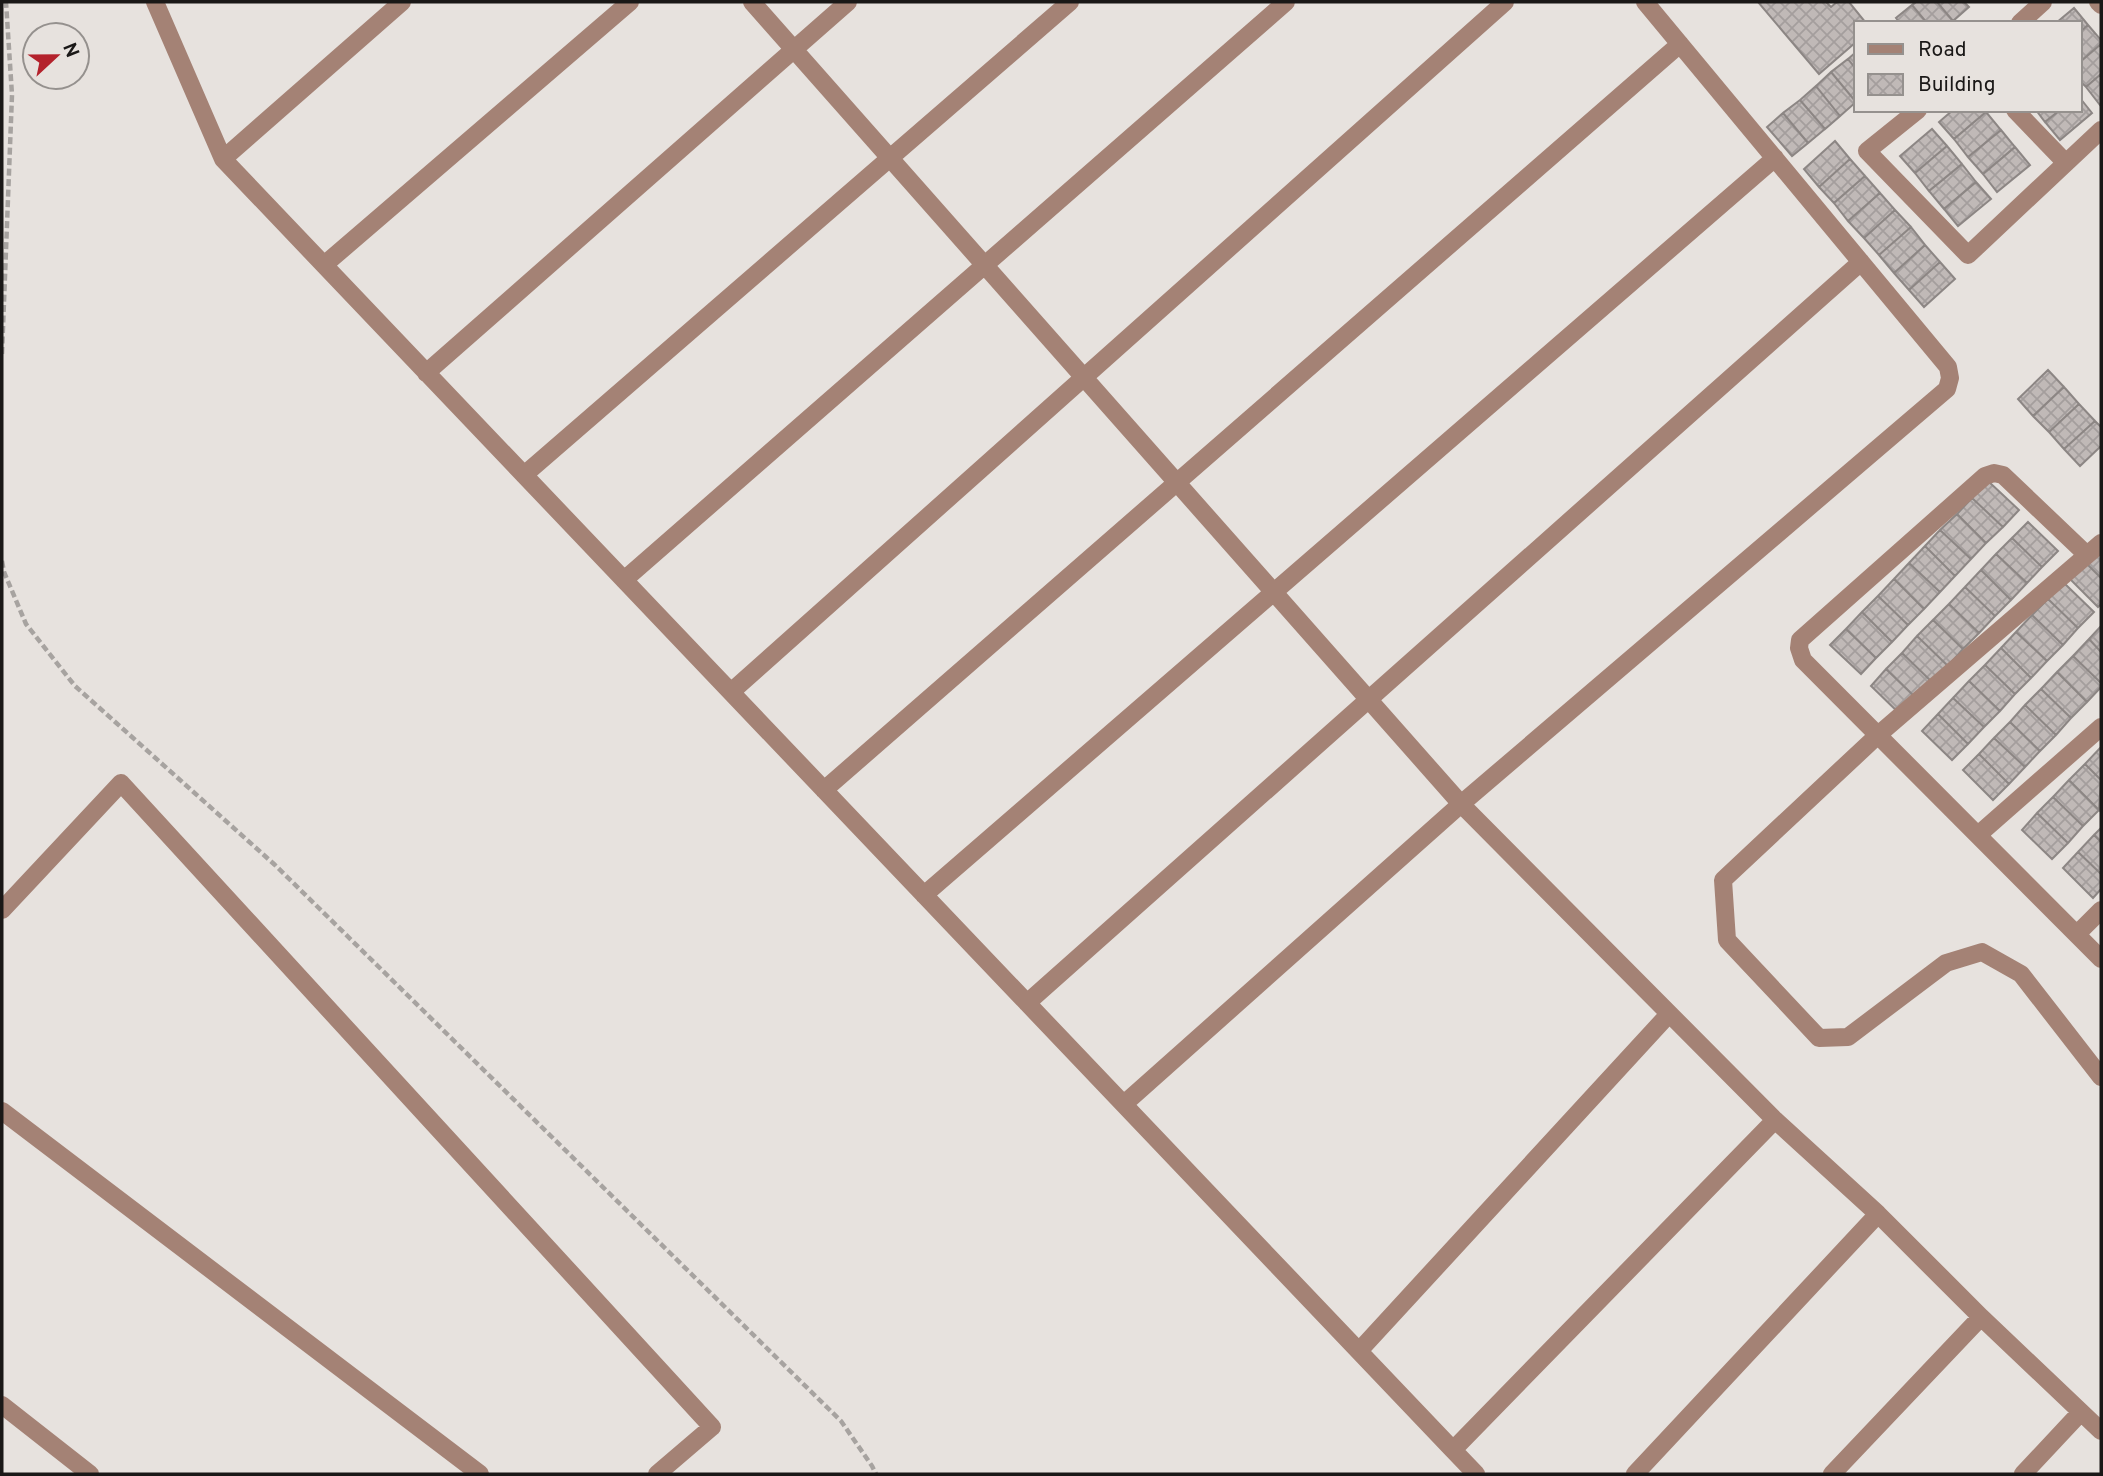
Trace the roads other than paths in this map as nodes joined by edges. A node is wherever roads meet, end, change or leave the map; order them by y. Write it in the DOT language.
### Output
graph roads {
  1 [pos="155,2"];
  2 [pos="402,2"];
  3 [pos="630,2"];
  4 [pos="752,2"];
  5 [pos="848,2"];
  6 [pos="1070,2"];
  7 [pos="1286,2"];
  8 [pos="1505,2"];
  9 [pos="1645,2"];
  10 [pos="2043,2"];
  11 [pos="2022,21"];
  12 [pos="1680,44"];
  13 [pos="794,49"];
  14 [pos="1916,112"];
  15 [pos="2017,112"];
  16 [pos="2101,130"];
  17 [pos="889,158"];
  18 [pos="1775,158"];
  19 [pos="223,159"];
  20 [pos="2066,163"];
  21 [pos="1861,262"];
  22 [pos="324,265"];
  23 [pos="984,265"];
  24 [pos="426,373"];
  25 [pos="1084,377"];
  26 [pos="524,475"];
  27 [pos="1177,483"];
  28 [pos="2101,543"];
  29 [pos="2087,555"];
  30 [pos="624,580"];
  31 [pos="1274,593"];
  32 [pos="731,692"];
  33 [pos="1368,700"];
  34 [pos="2101,727"];
  35 [pos="1878,735"];
  36 [pos="824,790"];
  37 [pos="1461,804"];
  38 [pos="1978,835"];
  39 [pos="924,895"];
  40 [pos="2,910"];
  41 [pos="2101,910"];
  42 [pos="2077,934"];
  43 [pos="2101,959"];
  44 [pos="1027,1003"];
  45 [pos="1670,1014"];
  46 [pos="2101,1077"];
  47 [pos="1124,1104"];
  48 [pos="2,1111"];
  49 [pos="1775,1120"];
  50 [pos="1878,1214"];
  51 [pos="1981,1317"];
  52 [pos="1359,1351"];
  53 [pos="2,1405"];
  54 [pos="2081,1412"];
  55 [pos="2101,1431"];
  56 [pos="1453,1450"];
  57 [pos="90,1474"];
  58 [pos="480,1474"];
  59 [pos="657,1474"];
  60 [pos="1476,1474"];
  61 [pos="1636,1474"];
  62 [pos="1832,1474"];
  63 [pos="2023,1474"];
  1 -- 19 [label="street"];
  2 -- 19 [label="street"];
  3 -- 22 [label="street"];
  4 -- 13 [label="street"];
  5 -- 13 [label="street"];
  6 -- 17 [label="street"];
  7 -- 23 [label="street"];
  8 -- 25 [label="street"];
  9 -- 12 [label="street"];
  10 -- 11 [label="street"];
  12 -- 18 [label="street"];
  12 -- 27 [label="street"];
  13 -- 17 [label="street"];
  13 -- 24 [label="street"];
  14 -- 20 [label="street"];
  15 -- 20 [label="street"];
  16 -- 20 [label="street"];
  17 -- 23 [label="street"];
  17 -- 26 [label="street"];
  18 -- 21 [label="street"];
  18 -- 31 [label="street"];
  19 -- 22 [label="street"];
  21 -- 33 [label="street"];
  21 -- 37 [label="street"];
  22 -- 24 [label="street"];
  23 -- 25 [label="street"];
  23 -- 30 [label="street"];
  24 -- 26 [label="street"];
  25 -- 27 [label="street"];
  25 -- 32 [label="street"];
  26 -- 30 [label="street"];
  27 -- 31 [label="street"];
  27 -- 36 [label="street"];
  28 -- 29 [label="street"];
  29 -- 35 [label="street"];
  29 -- 35 [label="street"];
  30 -- 32 [label="street"];
  31 -- 33 [label="street"];
  31 -- 39 [label="street"];
  32 -- 36 [label="street"];
  33 -- 37 [label="street"];
  33 -- 44 [label="street"];
  34 -- 38 [label="street"];
  35 -- 38 [label="street"];
  35 -- 46 [label="street"];
  36 -- 39 [label="street"];
  37 -- 45 [label="street"];
  37 -- 47 [label="street"];
  38 -- 42 [label="street"];
  39 -- 44 [label="street"];
  40 -- 59 [label="street"];
  41 -- 42 [label="street"];
  42 -- 43 [label="street"];
  44 -- 47 [label="street"];
  45 -- 49 [label="street"];
  45 -- 52 [label="street"];
  47 -- 52 [label="street"];
  48 -- 58 [label="street"];
  49 -- 50 [label="street"];
  49 -- 56 [label="street"];
  50 -- 51 [label="street"];
  50 -- 61 [label="street"];
  51 -- 54 [label="street"];
  51 -- 62 [label="street"];
  52 -- 56 [label="street"];
  53 -- 57 [label="street"];
  54 -- 55 [label="street"];
  54 -- 63 [label="street"];
  56 -- 60 [label="street"];
}
